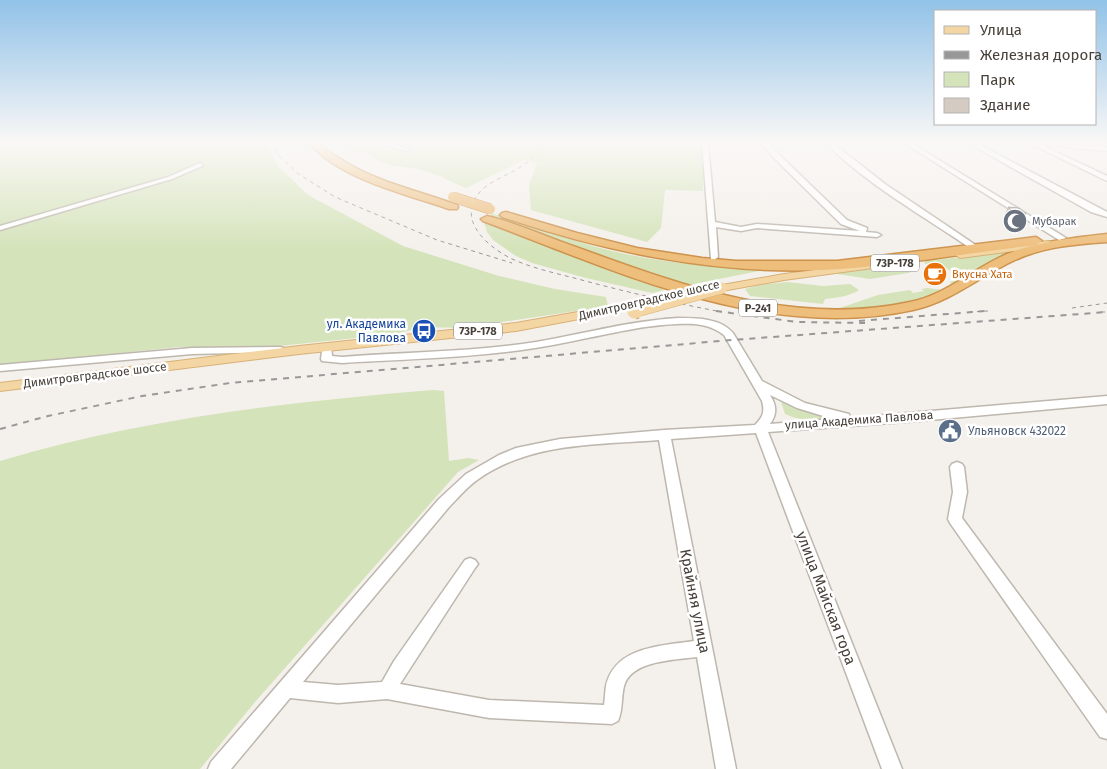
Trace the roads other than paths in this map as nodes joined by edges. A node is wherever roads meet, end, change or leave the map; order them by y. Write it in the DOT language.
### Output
graph roads {
  1 [pos="167,179"];
  2 [pos="378,179"];
  3 [pos="395,179"];
  4 [pos="708,179"];
  5 [pos="798,179"];
  6 [pos="874,179"];
  7 [pos="965,179"];
  8 [pos="1037,179"];
  9 [pos="453,202"];
  10 [pos="488,214"];
  11 [pos="1107,215"];
  12 [pos="712,224"];
  13 [pos="0,228"];
  14 [pos="1107,233"];
  15 [pos="1107,238"];
  16 [pos="1065,240"];
  17 [pos="976,248"];
  18 [pos="714,257"];
  19 [pos="836,265"];
  20 [pos="719,286"];
  21 [pos="231,350"];
  22 [pos="299,350"];
  23 [pos="327,350"];
  24 [pos="221,360"];
  25 [pos="190,364"];
  26 [pos="0,368"];
  27 [pos="759,383"];
  28 [pos="0,387"];
  29 [pos="1107,400"];
  30 [pos="879,419"];
  31 [pos="760,427"];
  32 [pos="664,434"];
  33 [pos="957,467"];
  34 [pos="470,564"];
  35 [pos="704,648"];
  36 [pos="287,689"];
  37 [pos="387,690"];
  38 [pos="1107,730"];
  39 [pos="218,769"];
  40 [pos="726,769"];
  41 [pos="892,769"];
  1 -- 13 [label="street"];
  2 -- 9 [label="highway, Р-241"];
  3 -- 9 [label="highway, Р-241"];
  4 -- 12 [label="street"];
  5 -- 12 [label="street"];
  6 -- 17 [label="street"];
  7 -- 16 [label="street"];
  8 -- 11 [label="street"];
  9 -- 10 [label="highway, Р-241"];
  10 -- 16 [label="highway, Р-241"];
  10 -- 19 [label="highway, Р-241"];
  12 -- 18 [label="street"];
  14 -- 16 [label="highway, Димитровградское шоссе / Р-241"];
  15 -- 16 [label="highway, Димитровградское шоссе / Р-241"];
  16 -- 17 [label="highway, Димитровградское шоссе / Р-241"];
  16 -- 20 [label="main road, Димитровградское шоссе / 73Р-178"];
  17 -- 19 [label="highway, Димитровградское шоссе / Р-241"];
  19 -- 20 [label="main road, Димитровградское шоссе / 73Р-178"];
  20 -- 23 [label="main road, Димитровградское шоссе / 73Р-178, bridge"];
  21 -- 22 [label="street"];
  21 -- 24 [label="street"];
  21 -- 26 [label="street"];
  22 -- 23 [label="main road, Димитровградское шоссе / 73Р-178"];
  22 -- 24 [label="main road, Димитровградское шоссе / 73Р-178"];
  23 -- 25 [label="main road, Димитровградское шоссе / 73Р-178"];
  23 -- 27 [label="street"];
  24 -- 25 [label="main road, Димитровградское шоссе / 73Р-178"];
  25 -- 28 [label="main road, Димитровградское шоссе"];
  27 -- 30 [label="street"];
  27 -- 31 [label="street"];
  29 -- 30 [label="street, улица Академика Павлова"];
  30 -- 31 [label="street, улица Академика Павлова"];
  31 -- 32 [label="street, улица Академика Павлова"];
  31 -- 41 [label="street, улица Майская гора"];
  32 -- 35 [label="street, Крайняя улица"];
  32 -- 36 [label="street, улица Академика Павлова"];
  33 -- 38 [label="street"];
  34 -- 37 [label="street"];
  35 -- 37 [label="street"];
  35 -- 40 [label="street, Крайняя улица"];
  36 -- 37 [label="street"];
  36 -- 39 [label="street, улица Академика Павлова"];
}
